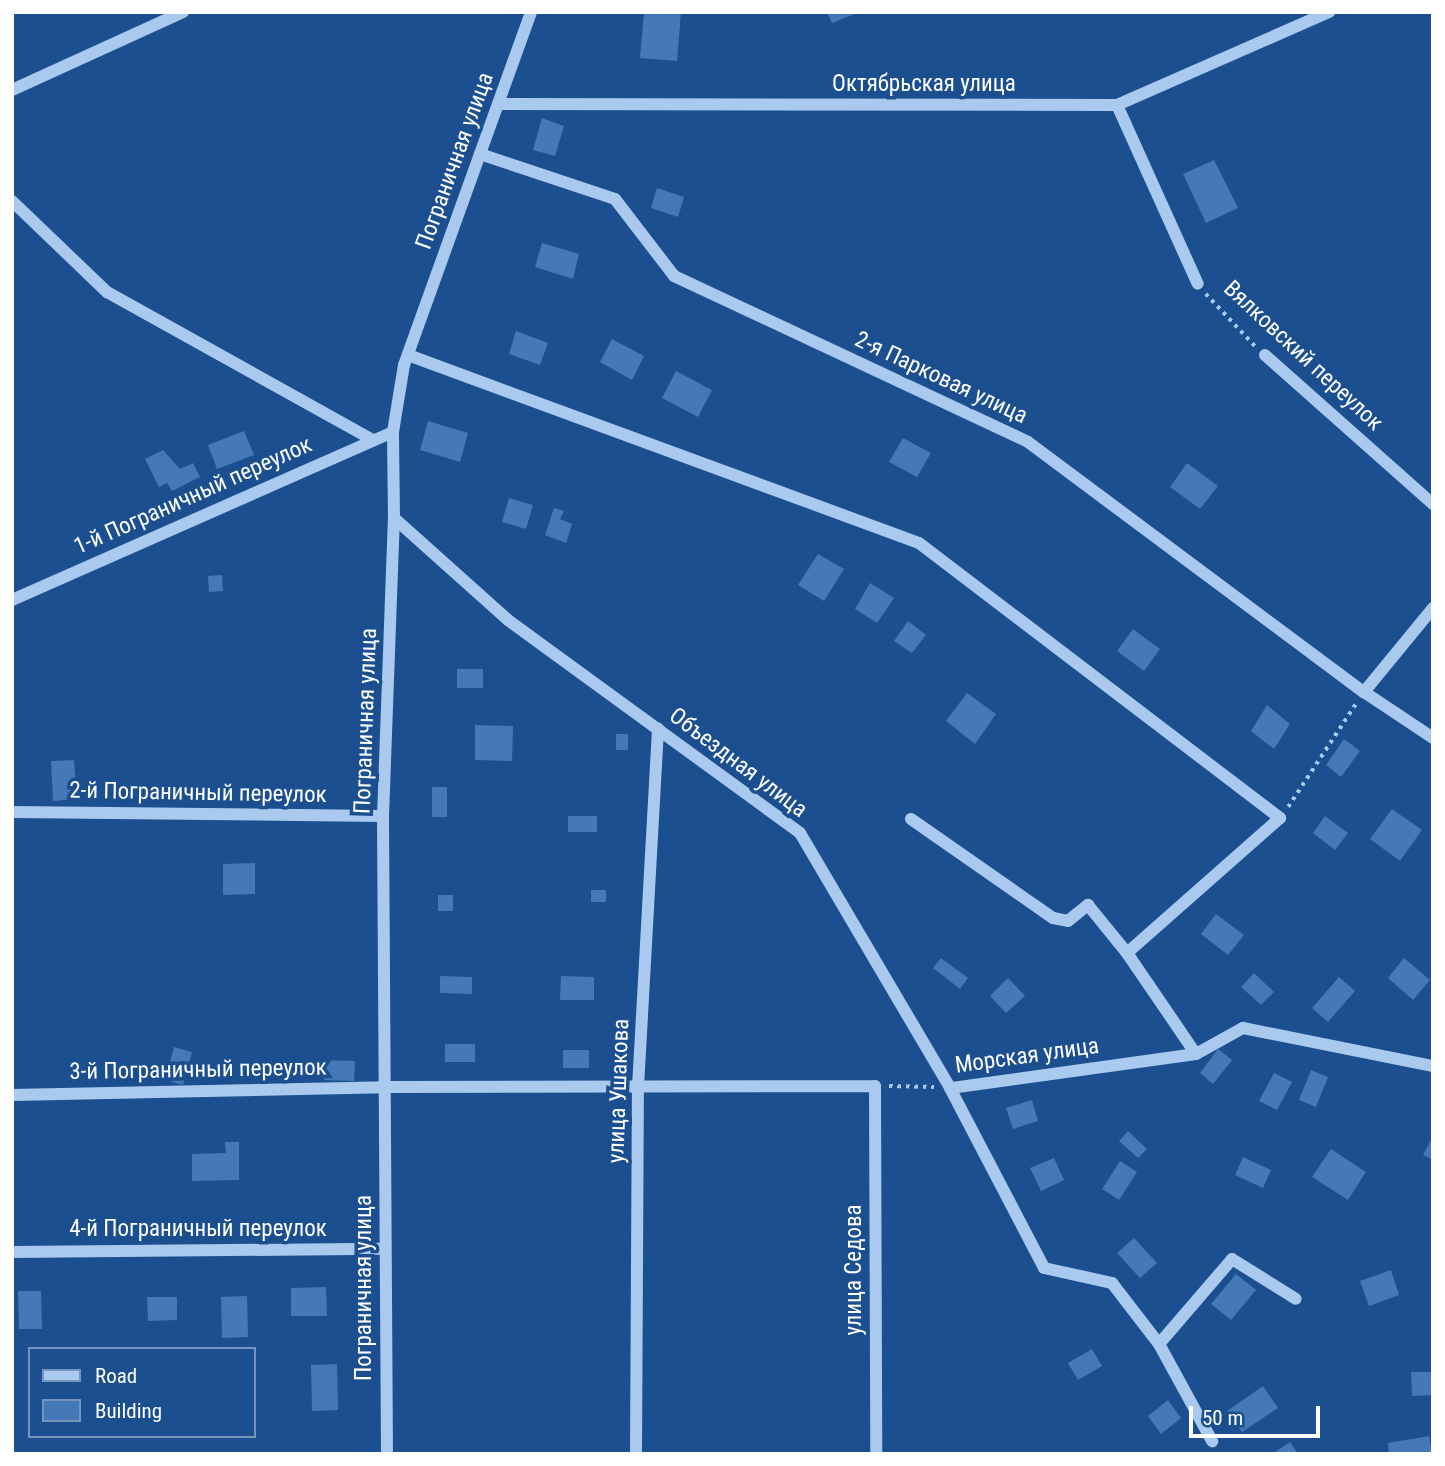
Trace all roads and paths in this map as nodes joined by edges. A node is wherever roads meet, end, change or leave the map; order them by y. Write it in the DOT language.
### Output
graph roads {
  1 [pos="183,12"];
  2 [pos="531,12"];
  3 [pos="1329,12"];
  4 [pos="12,90"];
  5 [pos="498,104"];
  6 [pos="1117,105"];
  7 [pos="480,155"];
  8 [pos="12,201"];
  9 [pos="1198,284"];
  10 [pos="408,355"];
  11 [pos="1265,355"];
  12 [pos="393,432"];
  13 [pos="371,439"];
  14 [pos="1433,504"];
  15 [pos="394,519"];
  16 [pos="12,600"];
  17 [pos="1433,608"];
  18 [pos="1364,692"];
  19 [pos="658,729"];
  20 [pos="1433,738"];
  21 [pos="12,812"];
  22 [pos="383,816"];
  23 [pos="1280,818"];
  24 [pos="911,819"];
  25 [pos="1127,953"];
  26 [pos="1196,1054"];
  27 [pos="1433,1066"];
  28 [pos="874,1086"];
  29 [pos="384,1087"];
  30 [pos="638,1087"];
  31 [pos="950,1088"];
  32 [pos="12,1095"];
  33 [pos="384,1249"];
  34 [pos="12,1252"];
  35 [pos="1296,1299"];
  36 [pos="1159,1344"];
  37 [pos="1212,1441"];
  38 [pos="387,1454"];
  39 [pos="636,1454"];
  40 [pos="876,1454"];
  1 -- 4 [label="street"];
  2 -- 5 [label="street, Пограничная улица"];
  3 -- 6 [label="street, Октябрьская улица"];
  5 -- 6 [label="street, Октябрьская улица"];
  5 -- 7 [label="street, Пограничная улица"];
  6 -- 9 [label="street, Вялковский переулок"];
  7 -- 10 [label="street, Пограничная улица"];
  7 -- 18 [label="street, 2-я Парковая улица"];
  8 -- 13 [label="street"];
  9 -- 11 [label="path, Вялковский переулок"];
  10 -- 12 [label="street, Пограничная улица"];
  10 -- 23 [label="street"];
  11 -- 14 [label="street, Вялковский переулок"];
  12 -- 13 [label="street, 1-й Пограничный переулок"];
  12 -- 15 [label="street, Пограничная улица"];
  13 -- 16 [label="street, 1-й Пограничный переулок"];
  15 -- 19 [label="street, Объездная улица"];
  15 -- 22 [label="street, Пограничная улица"];
  17 -- 18 [label="street"];
  18 -- 20 [label="street, 2-я Парковая улица"];
  18 -- 23 [label="path"];
  19 -- 30 [label="street, улица Ушакова"];
  19 -- 31 [label="street, Объездная улица"];
  21 -- 22 [label="street, 2-й Пограничный переулок"];
  22 -- 29 [label="street, Пограничная улица"];
  23 -- 25 [label="street"];
  24 -- 25 [label="street"];
  25 -- 26 [label="street"];
  26 -- 27 [label="street"];
  26 -- 31 [label="street, Морская улица"];
  28 -- 30 [label="street"];
  28 -- 31 [label="path, Морская улица"];
  28 -- 40 [label="street, улица Седова"];
  29 -- 30 [label="street"];
  29 -- 32 [label="street, 3-й Пограничный переулок"];
  29 -- 33 [label="street, Пограничная улица"];
  30 -- 39 [label="street, улица Ушакова"];
  31 -- 36 [label="street, Объездная улица"];
  33 -- 34 [label="street, 4-й Пограничный переулок"];
  33 -- 38 [label="street, Пограничная улица"];
  35 -- 36 [label="street"];
  36 -- 37 [label="street"];
}
